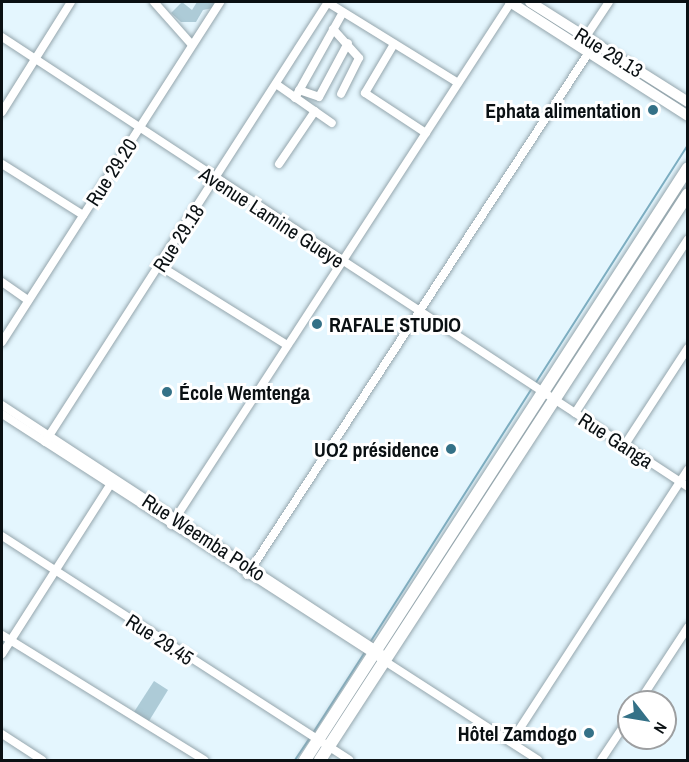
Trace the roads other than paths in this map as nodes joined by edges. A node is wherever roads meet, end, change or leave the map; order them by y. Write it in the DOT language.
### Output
graph roads {
  1 [pos="71,2"];
  2 [pos="154,2"];
  3 [pos="220,2"];
  4 [pos="327,2"];
  5 [pos="510,2"];
  6 [pos="530,2"];
  7 [pos="609,2"];
  8 [pos="343,12"];
  9 [pos="333,29"];
  10 [pos="2,37"];
  11 [pos="590,40"];
  12 [pos="348,43"];
  13 [pos="394,44"];
  14 [pos="192,45"];
  15 [pos="584,50"];
  16 [pos="34,60"];
  17 [pos="458,83"];
  18 [pos="276,84"];
  19 [pos="297,94"];
  20 [pos="341,94"];
  21 [pos="687,102"];
  22 [pos="315,111"];
  23 [pos="2,112"];
  24 [pos="687,116"];
  25 [pos="332,123"];
  26 [pos="138,129"];
  27 [pos="426,133"];
  28 [pos="2,164"];
  29 [pos="279,164"];
  30 [pos="687,168"];
  31 [pos="215,180"];
  32 [pos="687,194"];
  33 [pos="83,215"];
  34 [pos="687,238"];
  35 [pos="343,263"];
  36 [pos="160,266"];
  37 [pos="2,282"];
  38 [pos="28,300"];
  39 [pos="420,313"];
  40 [pos="2,342"];
  41 [pos="287,345"];
  42 [pos="687,348"];
  43 [pos="549,397"];
  44 [pos="2,405"];
  45 [pos="575,413"];
  46 [pos="2,414"];
  47 [pos="47,439"];
  48 [pos="624,446"];
  49 [pos="687,469"];
  50 [pos="679,482"];
  51 [pos="110,485"];
  52 [pos="687,487"];
  53 [pos="173,521"];
  54 [pos="2,536"];
  55 [pos="54,571"];
  56 [pos="249,572"];
  57 [pos="687,627"];
  58 [pos="2,635"];
  59 [pos="10,641"];
  60 [pos="2,654"];
  61 [pos="380,657"];
  62 [pos="647,690"];
  63 [pos="2,734"];
  64 [pos="617,736"];
  65 [pos="511,742"];
  66 [pos="324,744"];
  67 [pos="31,758"];
  68 [pos="42,760"];
  69 [pos="204,760"];
  70 [pos="305,760"];
  71 [pos="320,760"];
  72 [pos="349,760"];
  73 [pos="538,760"];
  74 [pos="601,760"];
  1 -- 16 [label="street"];
  2 -- 14 [label="street"];
  3 -- 14 [label="street, Rue 29.20"];
  4 -- 8 [label="street"];
  4 -- 18 [label="street, Rue 29.18"];
  5 -- 15 [label="main road"];
  5 -- 17 [label="street"];
  6 -- 11 [label="main road, Rue 29.13"];
  7 -- 11 [label="street"];
  8 -- 9 [label="street"];
  8 -- 13 [label="street"];
  9 -- 12 [label="street"];
  9 -- 19 [label="street"];
  10 -- 16 [label="street, Avenue Lamine Gueye"];
  11 -- 15 [label="street"];
  11 -- 21 [label="main road, Rue 29.13"];
  12 -- 19 [label="street"];
  12 -- 20 [label="street"];
  13 -- 17 [label="street"];
  13 -- 27 [label="street"];
  14 -- 26 [label="street, Rue 29.20"];
  15 -- 24 [label="main road"];
  15 -- 39 [label="street"];
  16 -- 23 [label="street"];
  16 -- 26 [label="street, Avenue Lamine Gueye"];
  17 -- 27 [label="street"];
  18 -- 19 [label="street"];
  18 -- 31 [label="street, Rue 29.18"];
  19 -- 22 [label="street"];
  22 -- 25 [label="street"];
  22 -- 29 [label="street"];
  26 -- 31 [label="street, Avenue Lamine Gueye"];
  26 -- 33 [label="street, Rue 29.20"];
  27 -- 35 [label="street"];
  28 -- 33 [label="street"];
  30 -- 43 [label="main road"];
  31 -- 35 [label="street, Avenue Lamine Gueye"];
  31 -- 36 [label="street, Rue 29.18"];
  32 -- 43 [label="main road"];
  33 -- 38 [label="street, Rue 29.20"];
  34 -- 45 [label="street"];
  35 -- 39 [label="street, Avenue Lamine Gueye"];
  35 -- 41 [label="street"];
  36 -- 41 [label="street"];
  36 -- 47 [label="street, Rue 29.18"];
  37 -- 38 [label="street"];
  38 -- 40 [label="street, Rue 29.20"];
  39 -- 43 [label="street, Avenue Lamine Gueye"];
  39 -- 56 [label="street"];
  41 -- 53 [label="street"];
  42 -- 48 [label="street"];
  43 -- 45 [label="street, Rue Ganga"];
  43 -- 61 [label="main road"];
  44 -- 47 [label="street, Rue Weemba Poko"];
  45 -- 48 [label="street, Rue Ganga"];
  46 -- 47 [label="street, Rue Weemba Poko"];
  47 -- 51 [label="street, Rue Weemba Poko"];
  47 -- 53 [label="street, Rue Weemba Poko"];
  48 -- 50 [label="street, Rue Ganga"];
  49 -- 50 [label="street"];
  50 -- 52 [label="street, Rue Ganga"];
  50 -- 65 [label="street"];
  51 -- 53 [label="street, Rue Weemba Poko"];
  51 -- 55 [label="street"];
  53 -- 56 [label="street, Rue Weemba Poko"];
  54 -- 55 [label="street, Rue 29.45"];
  55 -- 59 [label="street"];
  55 -- 66 [label="street, Rue 29.45"];
  56 -- 61 [label="street, Rue Weemba Poko"];
  57 -- 62 [label="street"];
  58 -- 59 [label="street"];
  59 -- 60 [label="street"];
  59 -- 69 [label="street"];
  61 -- 65 [label="street, Rue Weemba Poko"];
  61 -- 66 [label="main road"];
  63 -- 67 [label="street"];
  64 -- 74 [label="street"];
  65 -- 73 [label="street, Rue Weemba Poko"];
  66 -- 70 [label="main road"];
  66 -- 71 [label="main road"];
  66 -- 72 [label="street, Rue 29.45"];
  67 -- 68 [label="street"];
}
